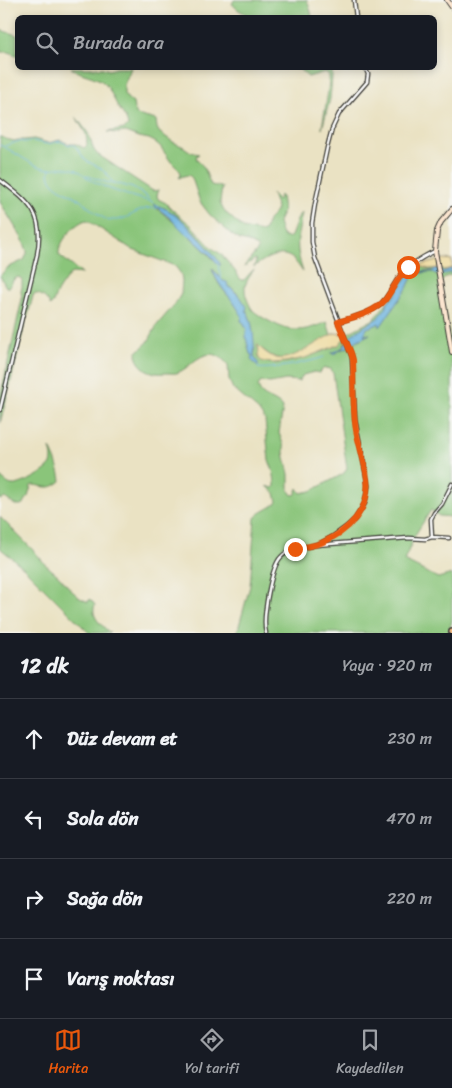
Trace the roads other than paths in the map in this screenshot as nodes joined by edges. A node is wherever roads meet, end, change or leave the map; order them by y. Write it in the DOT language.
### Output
graph roads {
  1 [pos="354,0"];
  2 [pos="446,0"];
  3 [pos="452,6"];
  4 [pos="356,15"];
  5 [pos="366,70"];
  6 [pos="0,180"];
  7 [pos="452,209"];
  8 [pos="435,253"];
  9 [pos="338,322"];
  10 [pos="452,352"];
  11 [pos="0,410"];
  12 [pos="452,484"];
  13 [pos="432,538"];
  14 [pos="449,538"];
  15 [pos="311,546"];
  16 [pos="266,633"];
  1 -- 4 [label="street"];
  2 -- 3 [label="street"];
  5 -- 9 [label="street"];
  6 -- 11 [label="street"];
  7 -- 8 [label="street"];
  8 -- 9 [label="street"];
  8 -- 10 [label="street"];
  9 -- 15 [label="street"];
  12 -- 13 [label="street"];
  13 -- 14 [label="street"];
  13 -- 15 [label="street"];
  15 -- 16 [label="street"];
}
